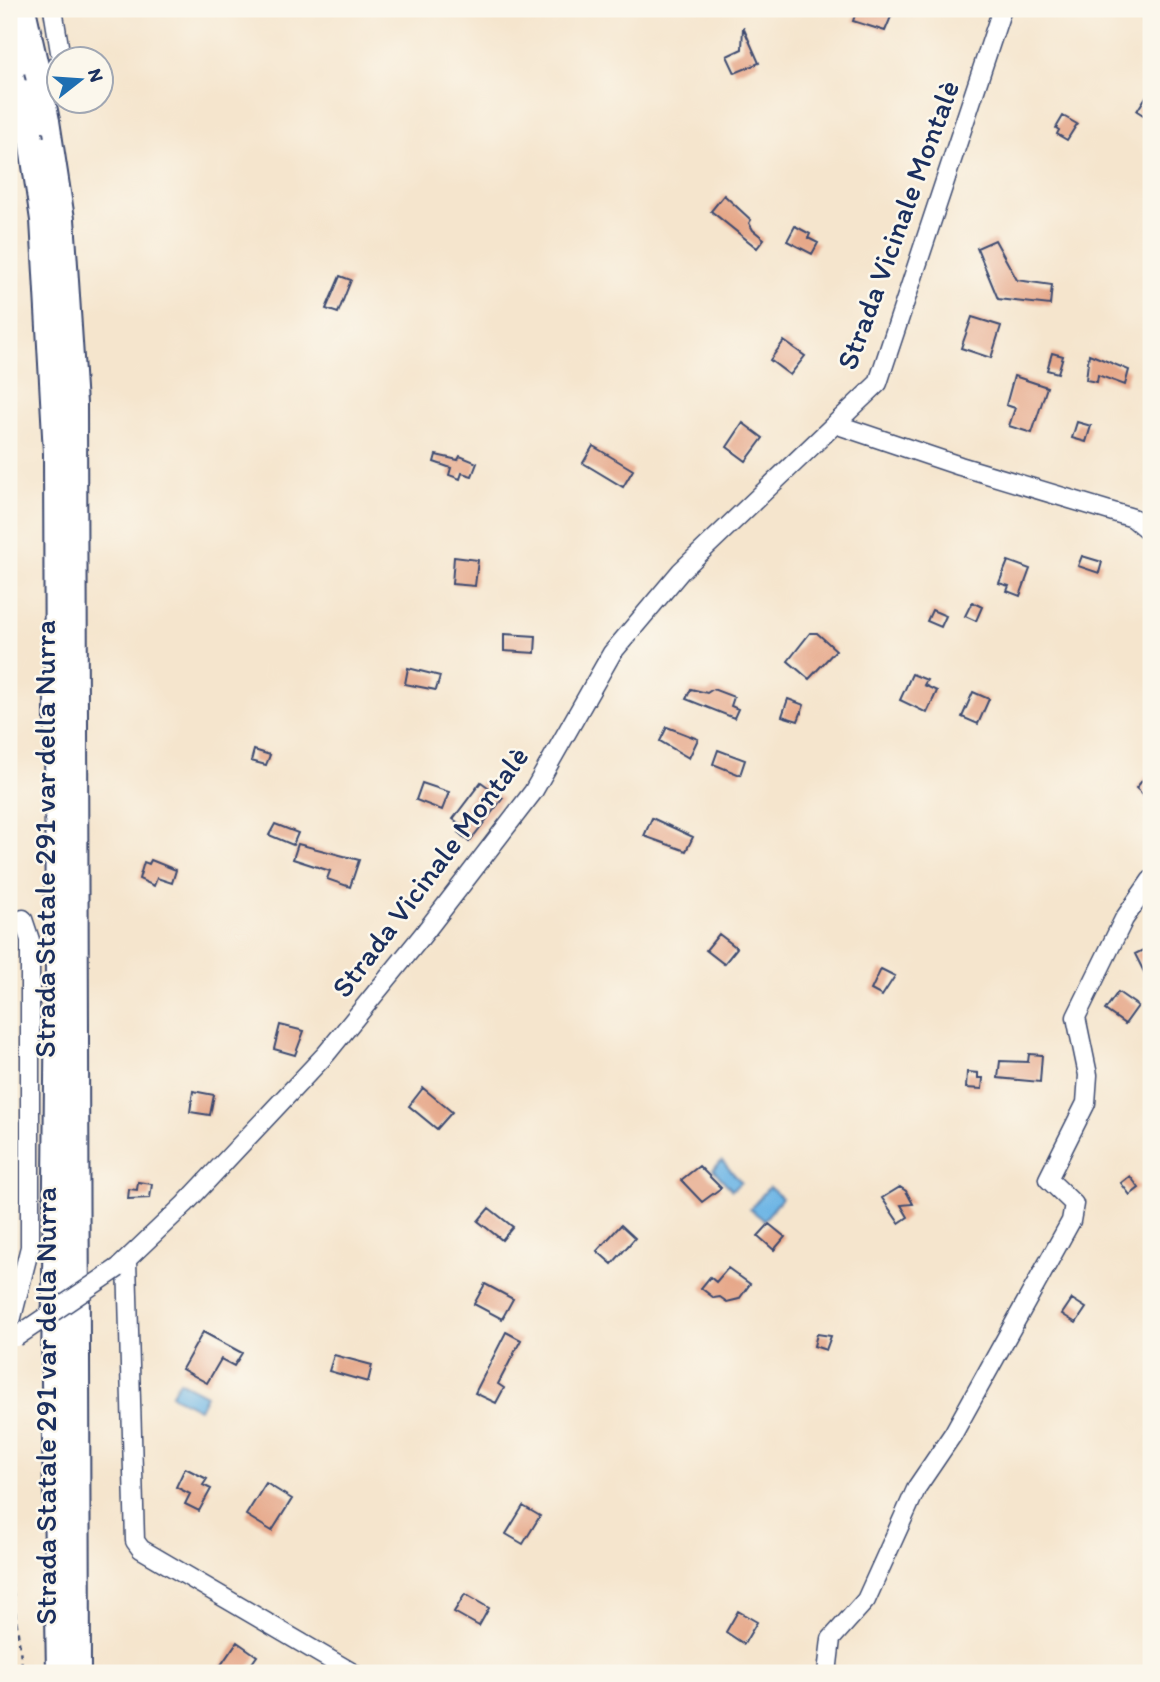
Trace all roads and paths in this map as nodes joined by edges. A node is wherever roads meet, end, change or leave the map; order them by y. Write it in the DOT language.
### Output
graph roads {
  1 [pos="23,9"];
  2 [pos="53,9"];
  3 [pos="1002,9"];
  4 [pos="9,25"];
  5 [pos="9,115"];
  6 [pos="25,134"];
  7 [pos="835,424"];
  8 [pos="1151,533"];
  9 [pos="1151,880"];
  10 [pos="1145,903"];
  11 [pos="23,919"];
  12 [pos="122,1265"];
  13 [pos="11,1336"];
  14 [pos="9,1562"];
  15 [pos="23,1673"];
  16 [pos="59,1673"];
  17 [pos="78,1673"];
  18 [pos="353,1673"];
  19 [pos="827,1673"];
  1 -- 6 [label="highway, Strada Statale 291 var della Nurra, bridge"];
  2 -- 6 [label="street"];
  3 -- 7 [label="street, Strada Vicinale Montalè"];
  4 -- 6 [label="highway, Strada Statale 291 var della Nurra, bridge"];
  5 -- 6 [label="street"];
  6 -- 16 [label="highway, Strada Statale 291 var della Nurra"];
  6 -- 17 [label="highway, Strada Statale 291 var della Nurra"];
  7 -- 8 [label="street"];
  7 -- 12 [label="street, Strada Vicinale Montalè"];
  9 -- 10 [label="street"];
  10 -- 19 [label="street"];
  11 -- 13 [label="street"];
  12 -- 13 [label="street, Strada Vicinale Montalè, bridge"];
  12 -- 18 [label="street"];
  14 -- 15 [label="path"];
}
